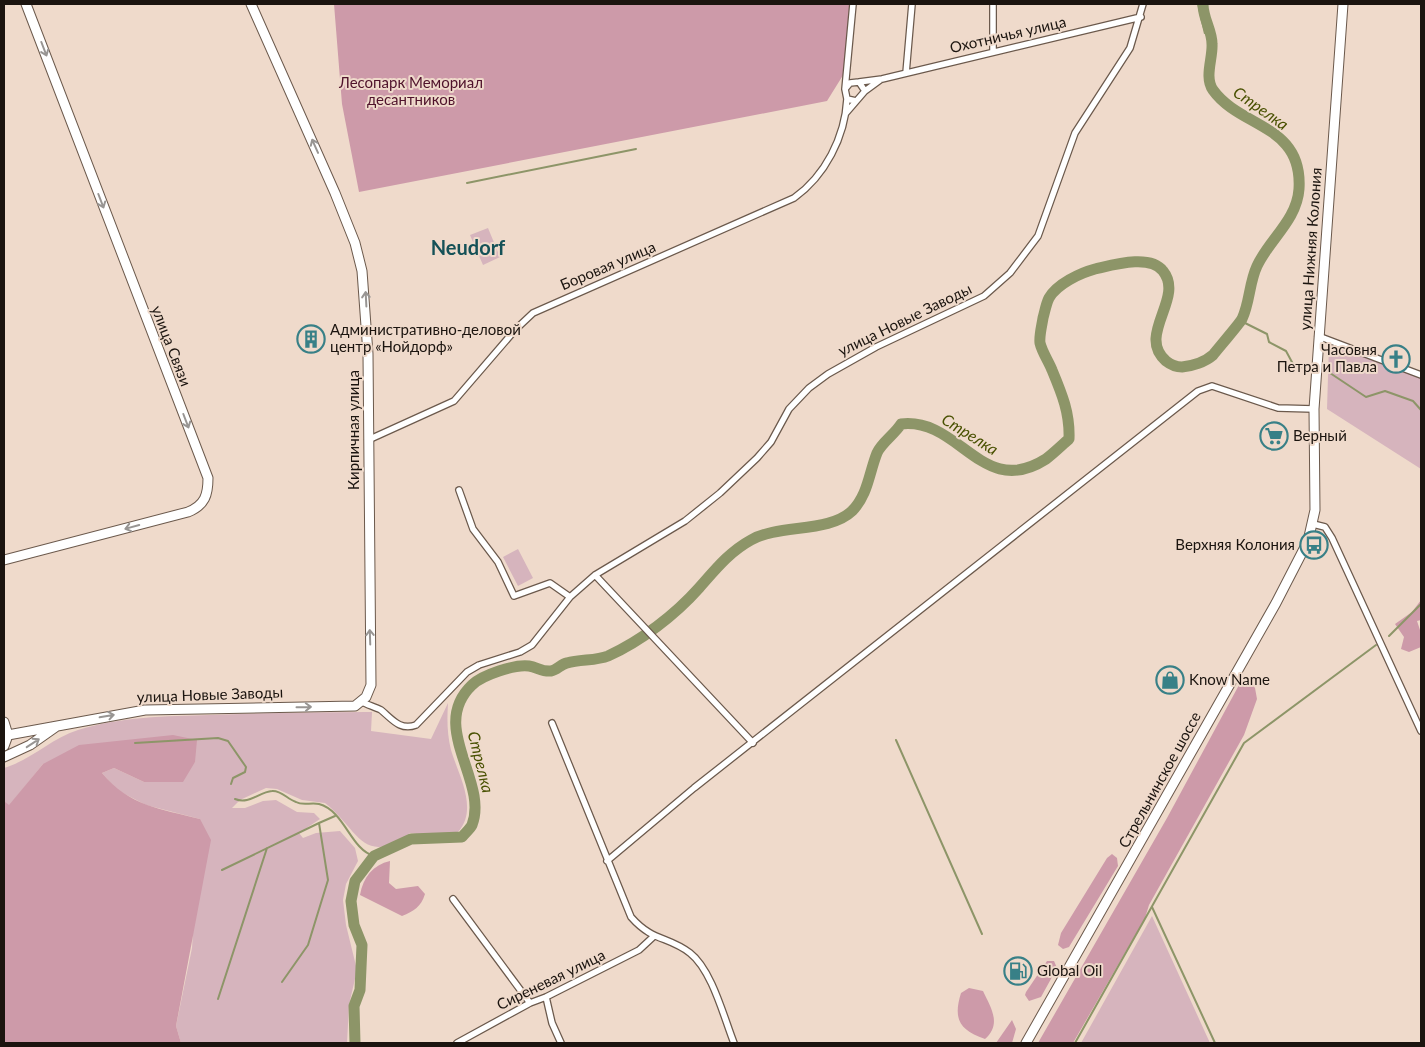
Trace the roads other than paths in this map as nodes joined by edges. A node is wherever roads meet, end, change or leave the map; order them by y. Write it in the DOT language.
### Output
graph roads {
  1 [pos="26,4"];
  2 [pos="251,4"];
  3 [pos="853,4"];
  4 [pos="912,4"];
  5 [pos="993,4"];
  6 [pos="1143,4"];
  7 [pos="1344,4"];
  8 [pos="1141,17"];
  9 [pos="993,51"];
  10 [pos="906,72"];
  11 [pos="846,79"];
  12 [pos="882,79"];
  13 [pos="857,82"];
  14 [pos="845,89"];
  15 [pos="865,91"];
  16 [pos="847,99"];
  17 [pos="856,101"];
  18 [pos="846,113"];
  19 [pos="1318,336"];
  20 [pos="1421,375"];
  21 [pos="1314,409"];
  22 [pos="368,440"];
  23 [pos="459,490"];
  24 [pos="1316,497"];
  25 [pos="1313,524"];
  26 [pos="4,560"];
  27 [pos="595,575"];
  28 [pos="570,597"];
  29 [pos="364,700"];
  30 [pos="4,722"];
  31 [pos="552,723"];
  32 [pos="59,724"];
  33 [pos="1421,731"];
  34 [pos="8,735"];
  35 [pos="753,743"];
  36 [pos="4,745"];
  37 [pos="4,757"];
  38 [pos="607,860"];
  39 [pos="453,899"];
  40 [pos="653,937"];
  41 [pos="546,997"];
  42 [pos="530,1003"];
  43 [pos="457,1043"];
  44 [pos="561,1043"];
  45 [pos="734,1043"];
  46 [pos="1026,1043"];
  1 -- 26 [label="street, улица Связи, one-way"];
  22 -- 2 [label="street, Кирпичная улица, one-way"];
  3 -- 11 [label="street"];
  4 -- 10 [label="street"];
  5 -- 9 [label="street"];
  6 -- 8 [label="street, улица Новые Заводы"];
  7 -- 19 [label="street, улица Нижняя Колония"];
  8 -- 9 [label="street, Охотничья улица"];
  8 -- 27 [label="street, улица Новые Заводы"];
  9 -- 10 [label="street, Охотничья улица"];
  10 -- 12 [label="street, Охотничья улица"];
  11 -- 13 [label="street, Охотничья улица"];
  11 -- 14 [label="street"];
  12 -- 13 [label="street, Охотничья улица"];
  12 -- 15 [label="street, Охотничья улица"];
  13 -- 14 [label="street"];
  13 -- 15 [label="street"];
  14 -- 16 [label="street, Боровая улица"];
  15 -- 17 [label="street, Охотничья улица"];
  16 -- 17 [label="street"];
  16 -- 18 [label="street, Боровая улица"];
  17 -- 18 [label="street, Боровая улица"];
  18 -- 22 [label="street, Боровая улица"];
  19 -- 20 [label="street"];
  19 -- 21 [label="street, улица Нижняя Колония"];
  21 -- 24 [label="street, улица Нижняя Колония"];
  21 -- 35 [label="street"];
  29 -- 22 [label="street, Кирпичная улица, one-way"];
  23 -- 28 [label="street"];
  24 -- 25 [label="street, Стрельнинское шоссе"];
  25 -- 33 [label="street"];
  25 -- 46 [label="street, Стрельнинское шоссе"];
  27 -- 28 [label="street, улица Новые Заводы"];
  27 -- 35 [label="street"];
  28 -- 29 [label="street, улица Новые Заводы"];
  32 -- 29 [label="street, улица Новые Заводы, one-way"];
  30 -- 34 [label="street"];
  31 -- 38 [label="street"];
  32 -- 34 [label="street, улица Новые Заводы"];
  37 -- 32 [label="street, улица Новые Заводы, one-way"];
  34 -- 36 [label="street"];
  35 -- 38 [label="street"];
  38 -- 40 [label="street"];
  39 -- 42 [label="street"];
  40 -- 41 [label="street, Сиреневая улица"];
  40 -- 45 [label="street"];
  41 -- 42 [label="street, Сиреневая улица"];
  41 -- 44 [label="street"];
  42 -- 43 [label="street, Сиреневая улица"];
}
